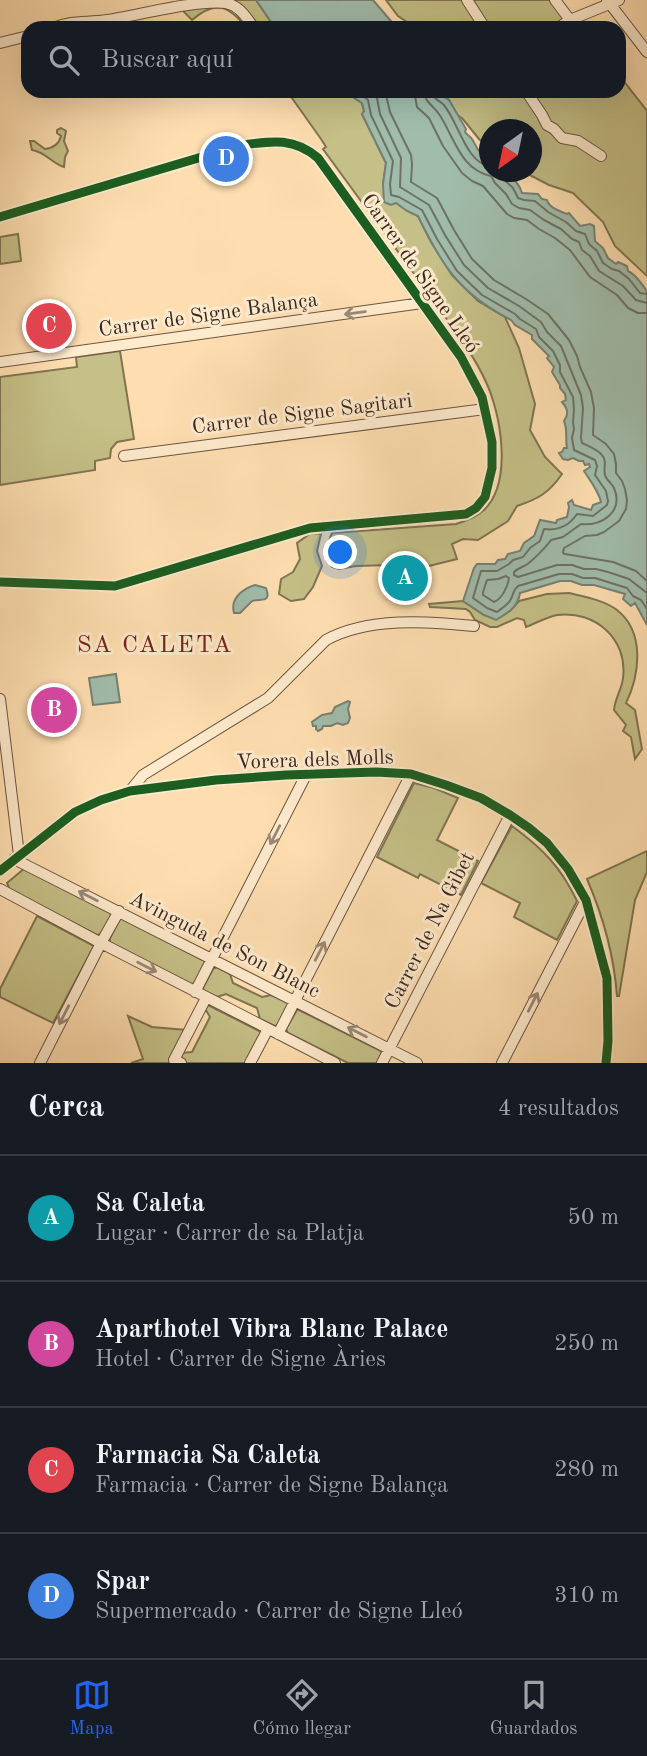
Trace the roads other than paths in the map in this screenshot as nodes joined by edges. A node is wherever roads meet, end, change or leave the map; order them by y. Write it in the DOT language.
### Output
graph roads {
  1 [pos="467,0"];
  2 [pos="555,0"];
  3 [pos="612,1"];
  4 [pos="570,20"];
  5 [pos="106,21"];
  6 [pos="249,21"];
  7 [pos="480,21"];
  8 [pos="626,21"];
  9 [pos="626,21"];
  10 [pos="21,38"];
  11 [pos="0,43"];
  12 [pos="647,52"];
  13 [pos="531,98"];
  14 [pos="601,156"];
  15 [pos="0,217"];
  16 [pos="422,303"];
  17 [pos="0,362"];
  18 [pos="485,409"];
  19 [pos="124,456"];
  20 [pos="0,582"];
  21 [pos="474,626"];
  22 [pos="0,699"];
  23 [pos="1,713"];
  24 [pos="411,774"];
  25 [pos="306,775"];
  26 [pos="130,792"];
  27 [pos="510,815"];
  28 [pos="16,857"];
  29 [pos="0,871"];
  30 [pos="0,889"];
  31 [pos="586,900"];
  32 [pos="119,911"];
  33 [pos="101,943"];
  34 [pos="212,959"];
  35 [pos="195,992"];
  36 [pos="206,998"];
  37 [pos="295,1001"];
  38 [pos="273,1031"];
  39 [pos="390,1049"];
  40 [pos="40,1063"];
  41 [pos="181,1063"];
  42 [pos="250,1063"];
  43 [pos="335,1063"];
  44 [pos="382,1063"];
  45 [pos="417,1063"];
  46 [pos="502,1063"];
  47 [pos="606,1063"];
  1 -- 7 [label="street"];
  2 -- 4 [label="street"];
  3 -- 4 [label="street"];
  3 -- 8 [label="street"];
  5 -- 6 [label="street"];
  9 -- 12 [label="street"];
  10 -- 11 [label="street"];
  13 -- 14 [label="street"];
  15 -- 16 [label="street, Carrer de Signe Lleó"];
  16 -- 17 [label="street, Carrer de Signe Balança, one-way"];
  16 -- 18 [label="street, Carrer de Signe Lleó"];
  18 -- 19 [label="street, Carrer de Signe Sagitari"];
  18 -- 20 [label="street, Carrer de Signe Lleó"];
  21 -- 26 [label="street"];
  22 -- 23 [label="street"];
  23 -- 28 [label="street"];
  24 -- 25 [label="street, Vorera dels Molls"];
  24 -- 27 [label="street, Vorera dels Molls"];
  37 -- 24 [label="street, one-way"];
  25 -- 26 [label="street, Vorera dels Molls"];
  25 -- 34 [label="street, one-way"];
  26 -- 28 [label="street, Vorera dels Molls"];
  27 -- 31 [label="street, Vorera dels Molls"];
  27 -- 39 [label="street, Carrer de Na Gibet"];
  28 -- 29 [label="street, Vorera dels Molls"];
  32 -- 28 [label="street, Avinguda de Son Blanc, one-way"];
  30 -- 33 [label="street"];
  46 -- 31 [label="street, one-way"];
  31 -- 47 [label="street, Vorera dels Molls"];
  32 -- 33 [label="street"];
  32 -- 34 [label="street, Avinguda de Son Blanc"];
  33 -- 35 [label="street, one-way"];
  33 -- 40 [label="street, one-way"];
  34 -- 35 [label="street"];
  34 -- 37 [label="street, Avinguda de Son Blanc"];
  35 -- 36 [label="street"];
  36 -- 38 [label="street"];
  36 -- 41 [label="street"];
  37 -- 38 [label="street"];
  39 -- 37 [label="street, Avinguda de Son Blanc, one-way"];
  38 -- 42 [label="street"];
  38 -- 43 [label="street"];
  39 -- 44 [label="street, Carrer de Na Gibet"];
  39 -- 45 [label="street, Avinguda de Son Blanc"];
}
